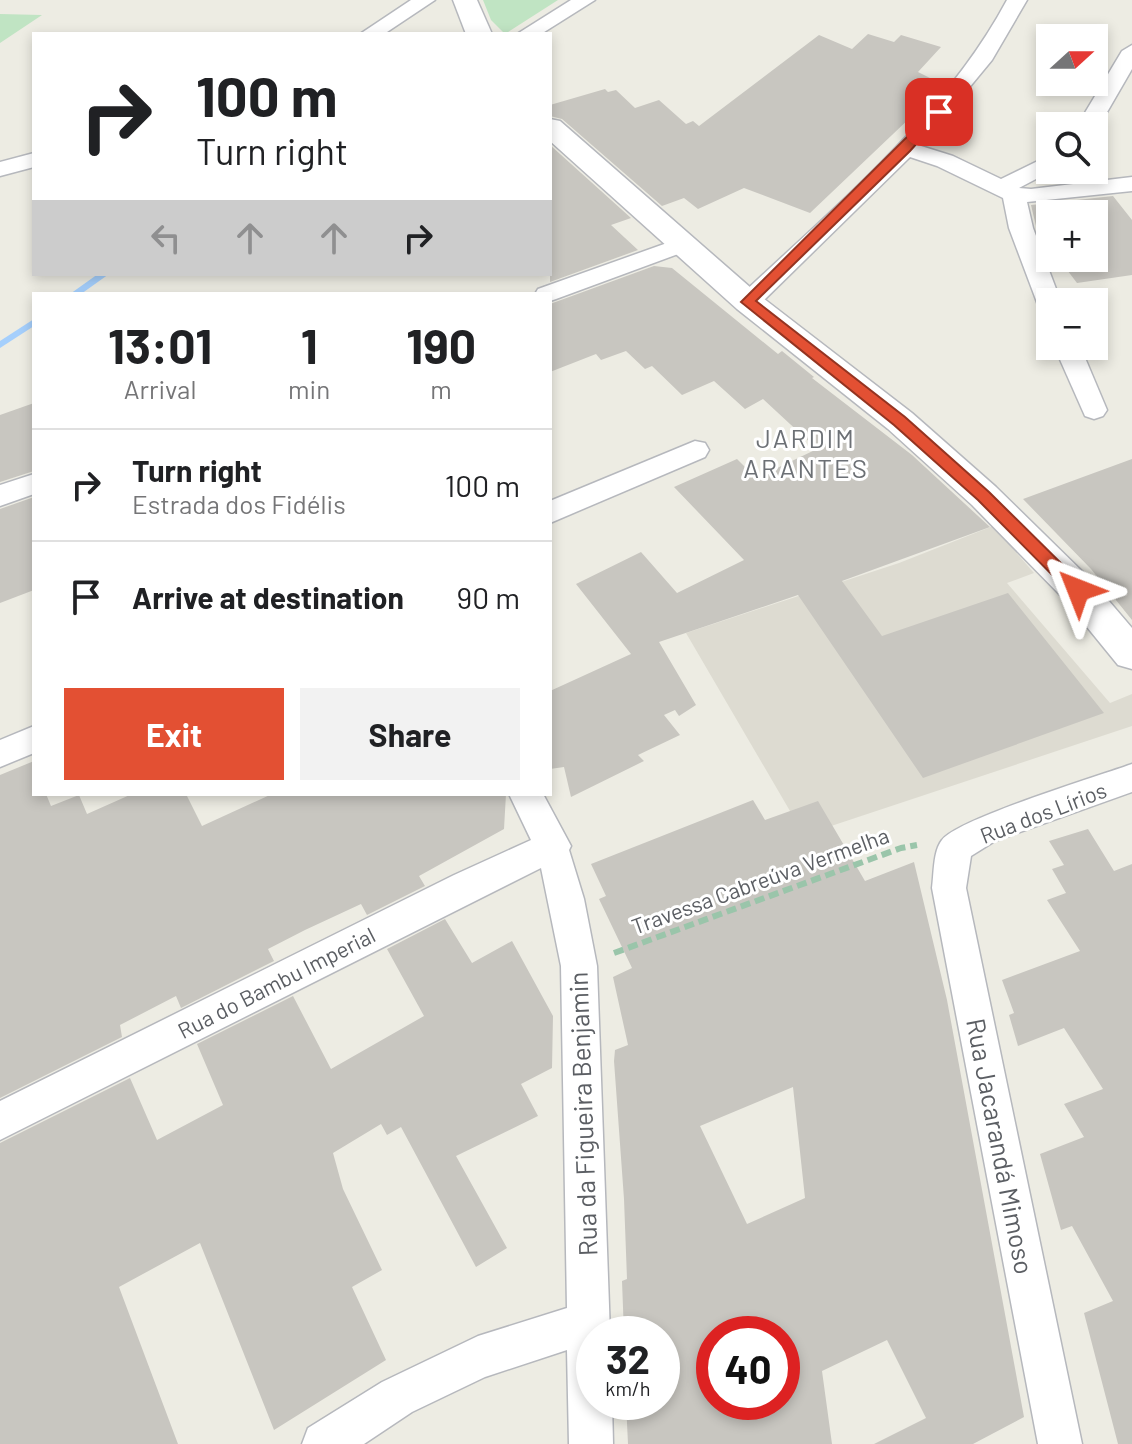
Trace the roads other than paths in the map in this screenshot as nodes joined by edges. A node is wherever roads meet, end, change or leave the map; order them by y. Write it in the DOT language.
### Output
graph roads {
  1 [pos="425,0"];
  2 [pos="465,0"];
  3 [pos="585,0"];
  4 [pos="1017,0"];
  5 [pos="373,32"];
  6 [pos="478,32"];
  7 [pos="530,32"];
  8 [pos="1132,51"];
  9 [pos="1096,112"];
  10 [pos="552,129"];
  11 [pos="906,148"];
  12 [pos="32,161"];
  13 [pos="0,169"];
  14 [pos="1036,171"];
  15 [pos="1132,184"];
  16 [pos="1006,191"];
  17 [pos="681,245"];
  18 [pos="1044,288"];
  19 [pos="552,292"];
  20 [pos="748,302"];
  21 [pos="1073,360"];
  22 [pos="1094,410"];
  23 [pos="695,450"];
  24 [pos="32,485"];
  25 [pos="0,496"];
  26 [pos="552,512"];
  27 [pos="1132,654"];
  28 [pos="32,740"];
  29 [pos="0,754"];
  30 [pos="1132,778"];
  31 [pos="527,796"];
  32 [pos="554,846"];
  33 [pos="955,848"];
  34 [pos="0,1121"];
  35 [pos="587,1316"];
  36 [pos="576,1326"];
  37 [pos="590,1420"];
  38 [pos="324,1444"];
  39 [pos="591,1444"];
  40 [pos="1060,1444"];
  1 -- 5 [label="street"];
  2 -- 6 [label="street"];
  3 -- 7 [label="street"];
  4 -- 11 [label="street"];
  8 -- 9 [label="street"];
  10 -- 17 [label="street"];
  11 -- 16 [label="street"];
  11 -- 20 [label="street"];
  12 -- 13 [label="street"];
  14 -- 16 [label="street"];
  15 -- 16 [label="street"];
  16 -- 18 [label="street"];
  17 -- 19 [label="street"];
  17 -- 20 [label="street"];
  20 -- 27 [label="street"];
  21 -- 22 [label="street"];
  23 -- 26 [label="street"];
  24 -- 25 [label="street"];
  28 -- 29 [label="street"];
  30 -- 33 [label="street, Rua dos Lírios"];
  31 -- 32 [label="street, Rua da Figueira Benjamin"];
  32 -- 34 [label="street, Rua do Bambu Imperial"];
  32 -- 35 [label="street, Rua da Figueira Benjamin"];
  33 -- 40 [label="street, Rua Jacarandá Mimoso"];
  36 -- 38 [label="street"];
  37 -- 39 [label="street, Rua da Figueira Benjamin"];
}
